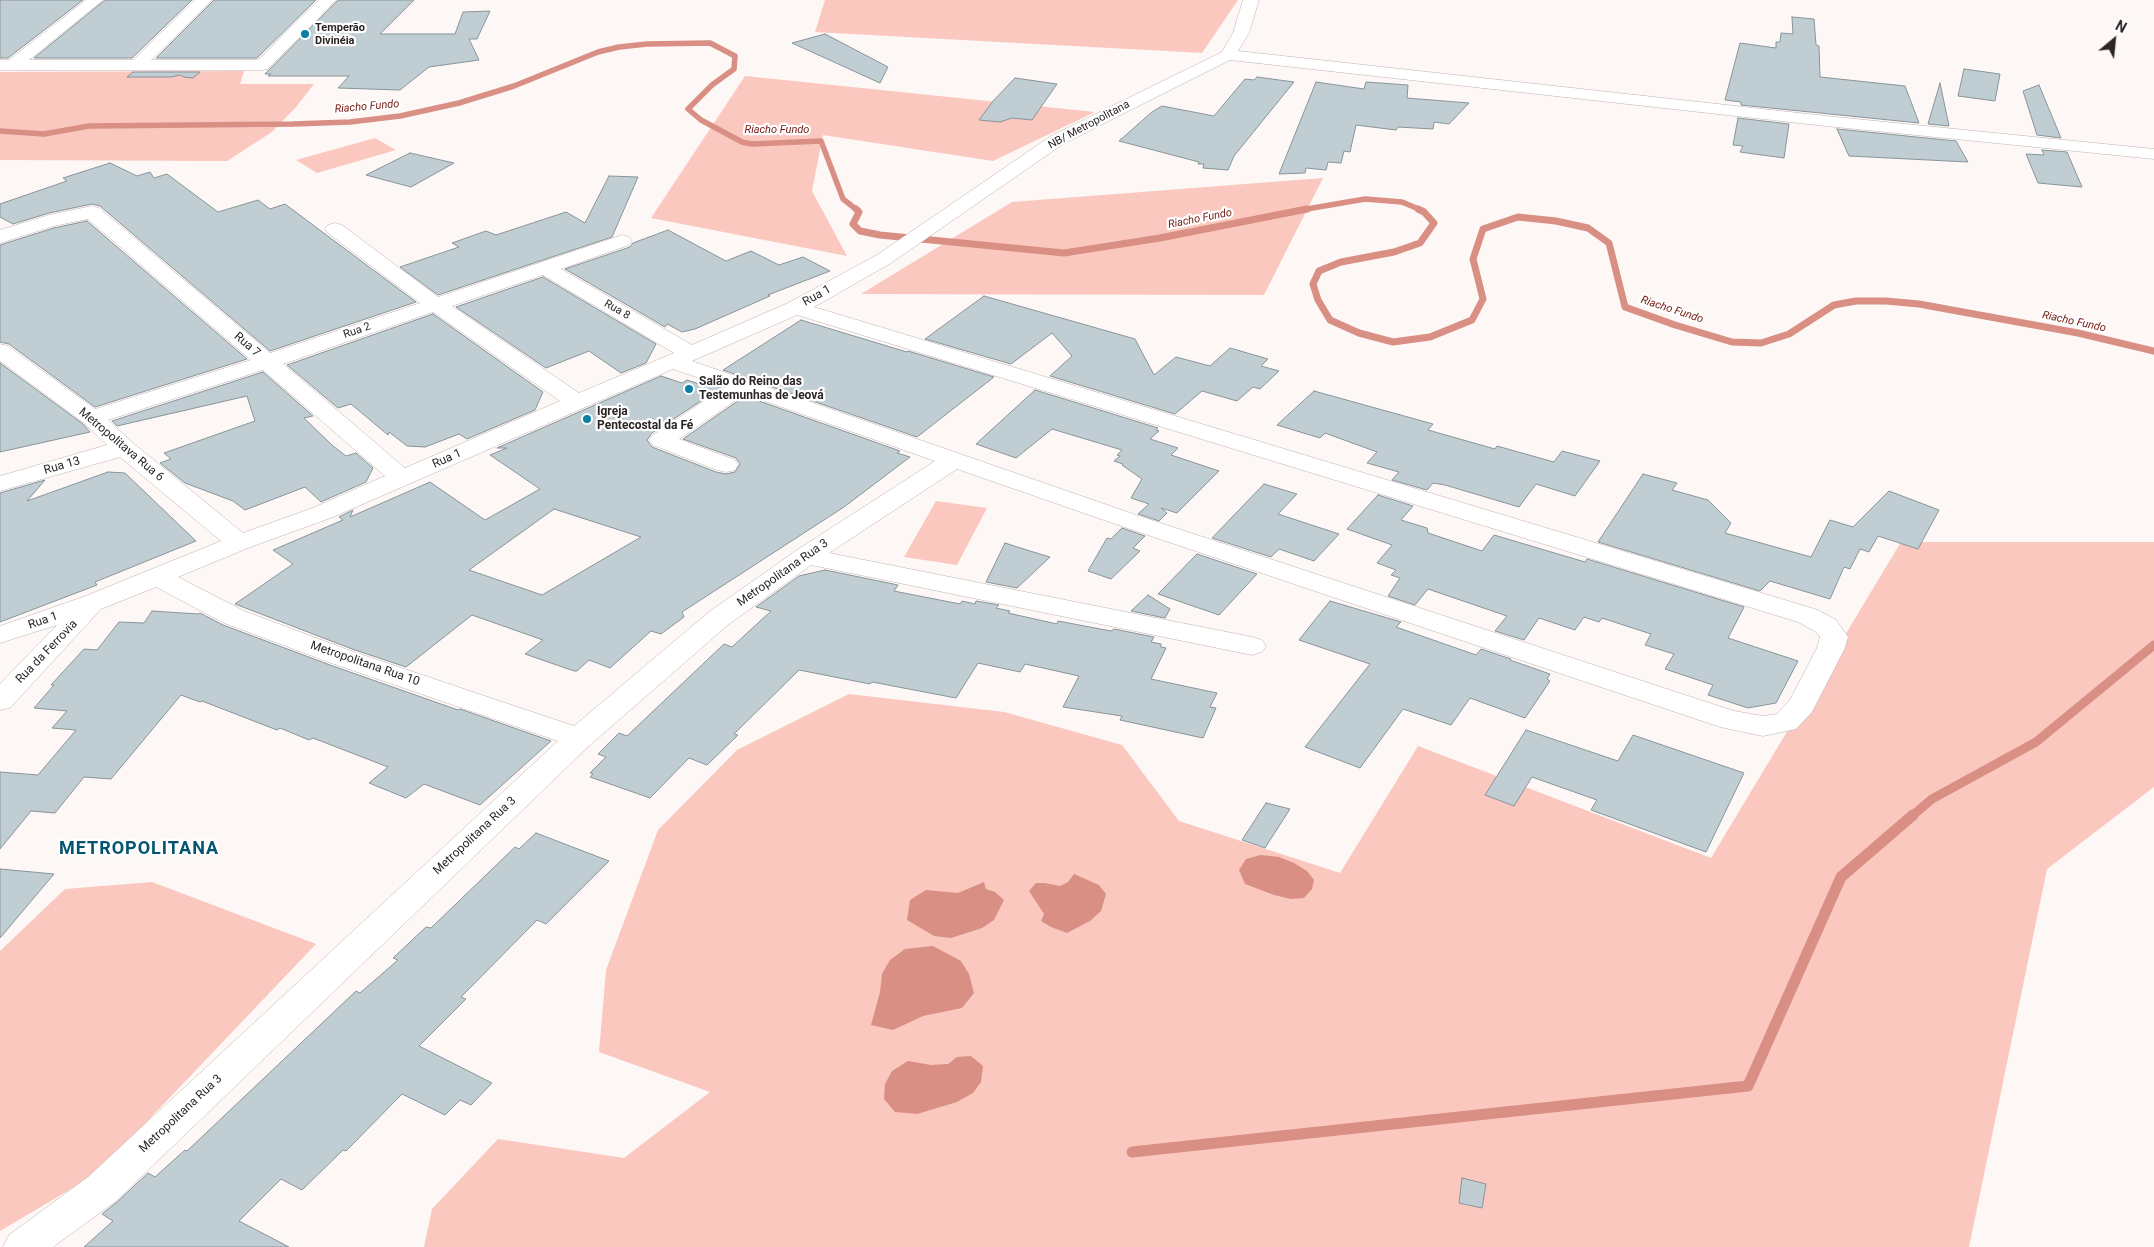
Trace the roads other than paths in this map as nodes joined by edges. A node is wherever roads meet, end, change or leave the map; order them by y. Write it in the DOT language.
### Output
graph roads {
  1 [pos="95,0"];
  2 [pos="204,0"];
  3 [pos="328,0"];
  4 [pos="1250,0"];
  5 [pos="1228,55"];
  6 [pos="6,65"];
  7 [pos="137,65"];
  8 [pos="2154,154"];
  9 [pos="335,229"];
  10 [pos="0,237"];
  11 [pos="622,241"];
  12 [pos="884,260"];
  13 [pos="544,267"];
  14 [pos="435,304"];
  15 [pos="796,308"];
  16 [pos="0,351"];
  17 [pos="681,357"];
  18 [pos="267,362"];
  19 [pos="742,386"];
  20 [pos="576,402"];
  21 [pos="92,418"];
  22 [pos="124,448"];
  23 [pos="955,460"];
  24 [pos="726,466"];
  25 [pos="402,478"];
  26 [pos="0,484"];
  27 [pos="239,543"];
  28 [pos="806,556"];
  29 [pos="157,577"];
  30 [pos="93,603"];
  31 [pos="0,636"];
  32 [pos="1252,646"];
  33 [pos="0,701"];
  34 [pos="579,738"];
  35 [pos="24,1247"];
  1 -- 6 [label="street"];
  2 -- 7 [label="street"];
  3 -- 7 [label="street"];
  4 -- 5 [label="street"];
  5 -- 8 [label="street"];
  5 -- 12 [label="street, NB/ Metropolitana"];
  6 -- 7 [label="street"];
  9 -- 14 [label="street"];
  10 -- 18 [label="street, Rua 7"];
  11 -- 13 [label="street, Rua 2"];
  12 -- 15 [label="street, Rua 1"];
  13 -- 14 [label="street, Rua 2"];
  13 -- 17 [label="street, Rua 8"];
  14 -- 18 [label="street, Rua 2"];
  14 -- 20 [label="street"];
  15 -- 17 [label="street, Rua 1"];
  15 -- 23 [label="street, Rua 8"];
  16 -- 21 [label="street, Metropolitava Rua 6"];
  17 -- 19 [label="street, Rua 8"];
  17 -- 20 [label="street, Rua 1"];
  18 -- 21 [label="street, Rua 2"];
  18 -- 25 [label="street, Rua 7"];
  19 -- 23 [label="street, Rua 8"];
  19 -- 24 [label="street"];
  20 -- 25 [label="street, Rua 1"];
  21 -- 22 [label="street, Metropolitava Rua 6"];
  22 -- 26 [label="street, Rua 13"];
  22 -- 27 [label="street, Metropolitava Rua 6"];
  23 -- 28 [label="street, Metropolitana Rua 3"];
  25 -- 27 [label="street, Rua 1"];
  27 -- 29 [label="street, Rua 1"];
  28 -- 32 [label="street"];
  28 -- 34 [label="street, Metropolitana Rua 3"];
  29 -- 30 [label="street, Rua 1"];
  29 -- 34 [label="street, Metropolitana Rua 10"];
  30 -- 31 [label="street, Rua 1"];
  30 -- 33 [label="street, Rua da Ferrovia"];
  34 -- 35 [label="street, Metropolitana Rua 3"];
}
